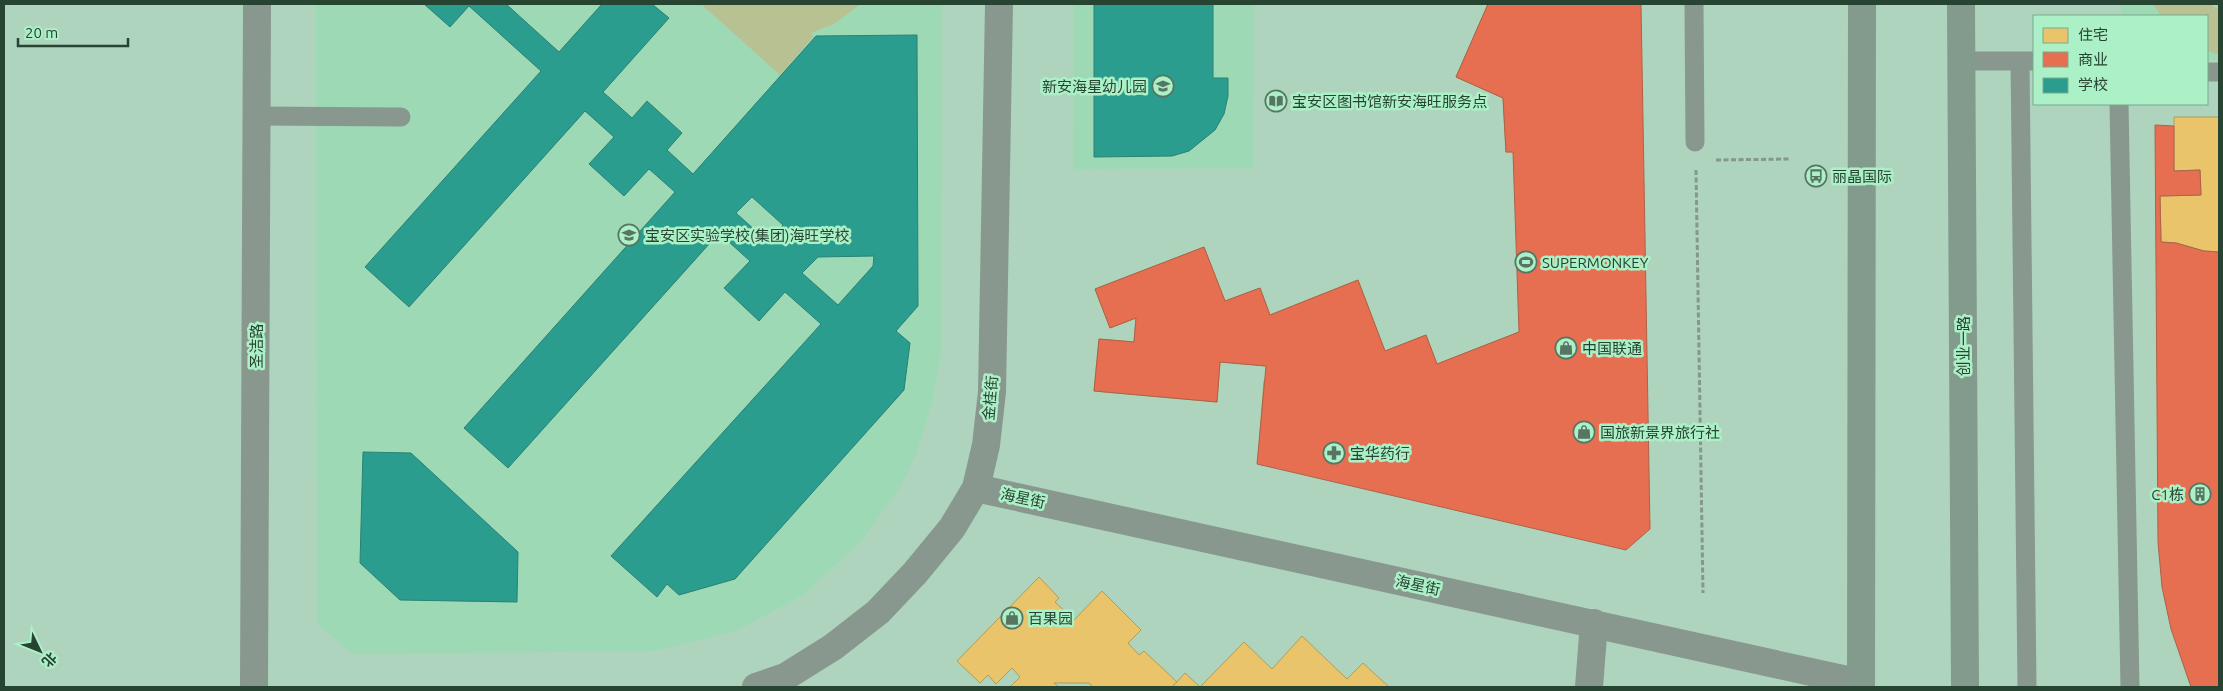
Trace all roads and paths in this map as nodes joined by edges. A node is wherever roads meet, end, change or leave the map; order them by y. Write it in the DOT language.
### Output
graph roads {
  1 [pos="257,4"];
  2 [pos="999,4"];
  3 [pos="1694,4"];
  4 [pos="1862,4"];
  5 [pos="1962,4"];
  6 [pos="1961,61"];
  7 [pos="2027,61"];
  8 [pos="2119,105"];
  9 [pos="257,116"];
  10 [pos="401,117"];
  11 [pos="1696,151"];
  12 [pos="1789,159"];
  13 [pos="976,488"];
  14 [pos="1703,594"];
  15 [pos="1594,623"];
  16 [pos="1860,685"];
  17 [pos="254,687"];
  18 [pos="756,687"];
  19 [pos="1589,687"];
  20 [pos="1965,687"];
  21 [pos="2026,687"];
  22 [pos="2130,687"];
  1 -- 9 [label="street, 圣洁路"];
  2 -- 13 [label="street, 金桂街"];
  3 -- 11 [label="lane"];
  4 -- 16 [label="main road"];
  5 -- 6 [label="main road, 创业一路"];
  6 -- 7 [label="lane"];
  6 -- 20 [label="main road, 创业一路"];
  7 -- 21 [label="lane"];
  8 -- 22 [label="lane"];
  9 -- 10 [label="lane"];
  9 -- 17 [label="street, 圣洁路"];
  11 -- 12 [label="path"];
  11 -- 14 [label="path"];
  13 -- 15 [label="street, 海星街"];
  13 -- 18 [label="street, 金桂街"];
  15 -- 16 [label="street, 海星街"];
  15 -- 19 [label="street"];
}
